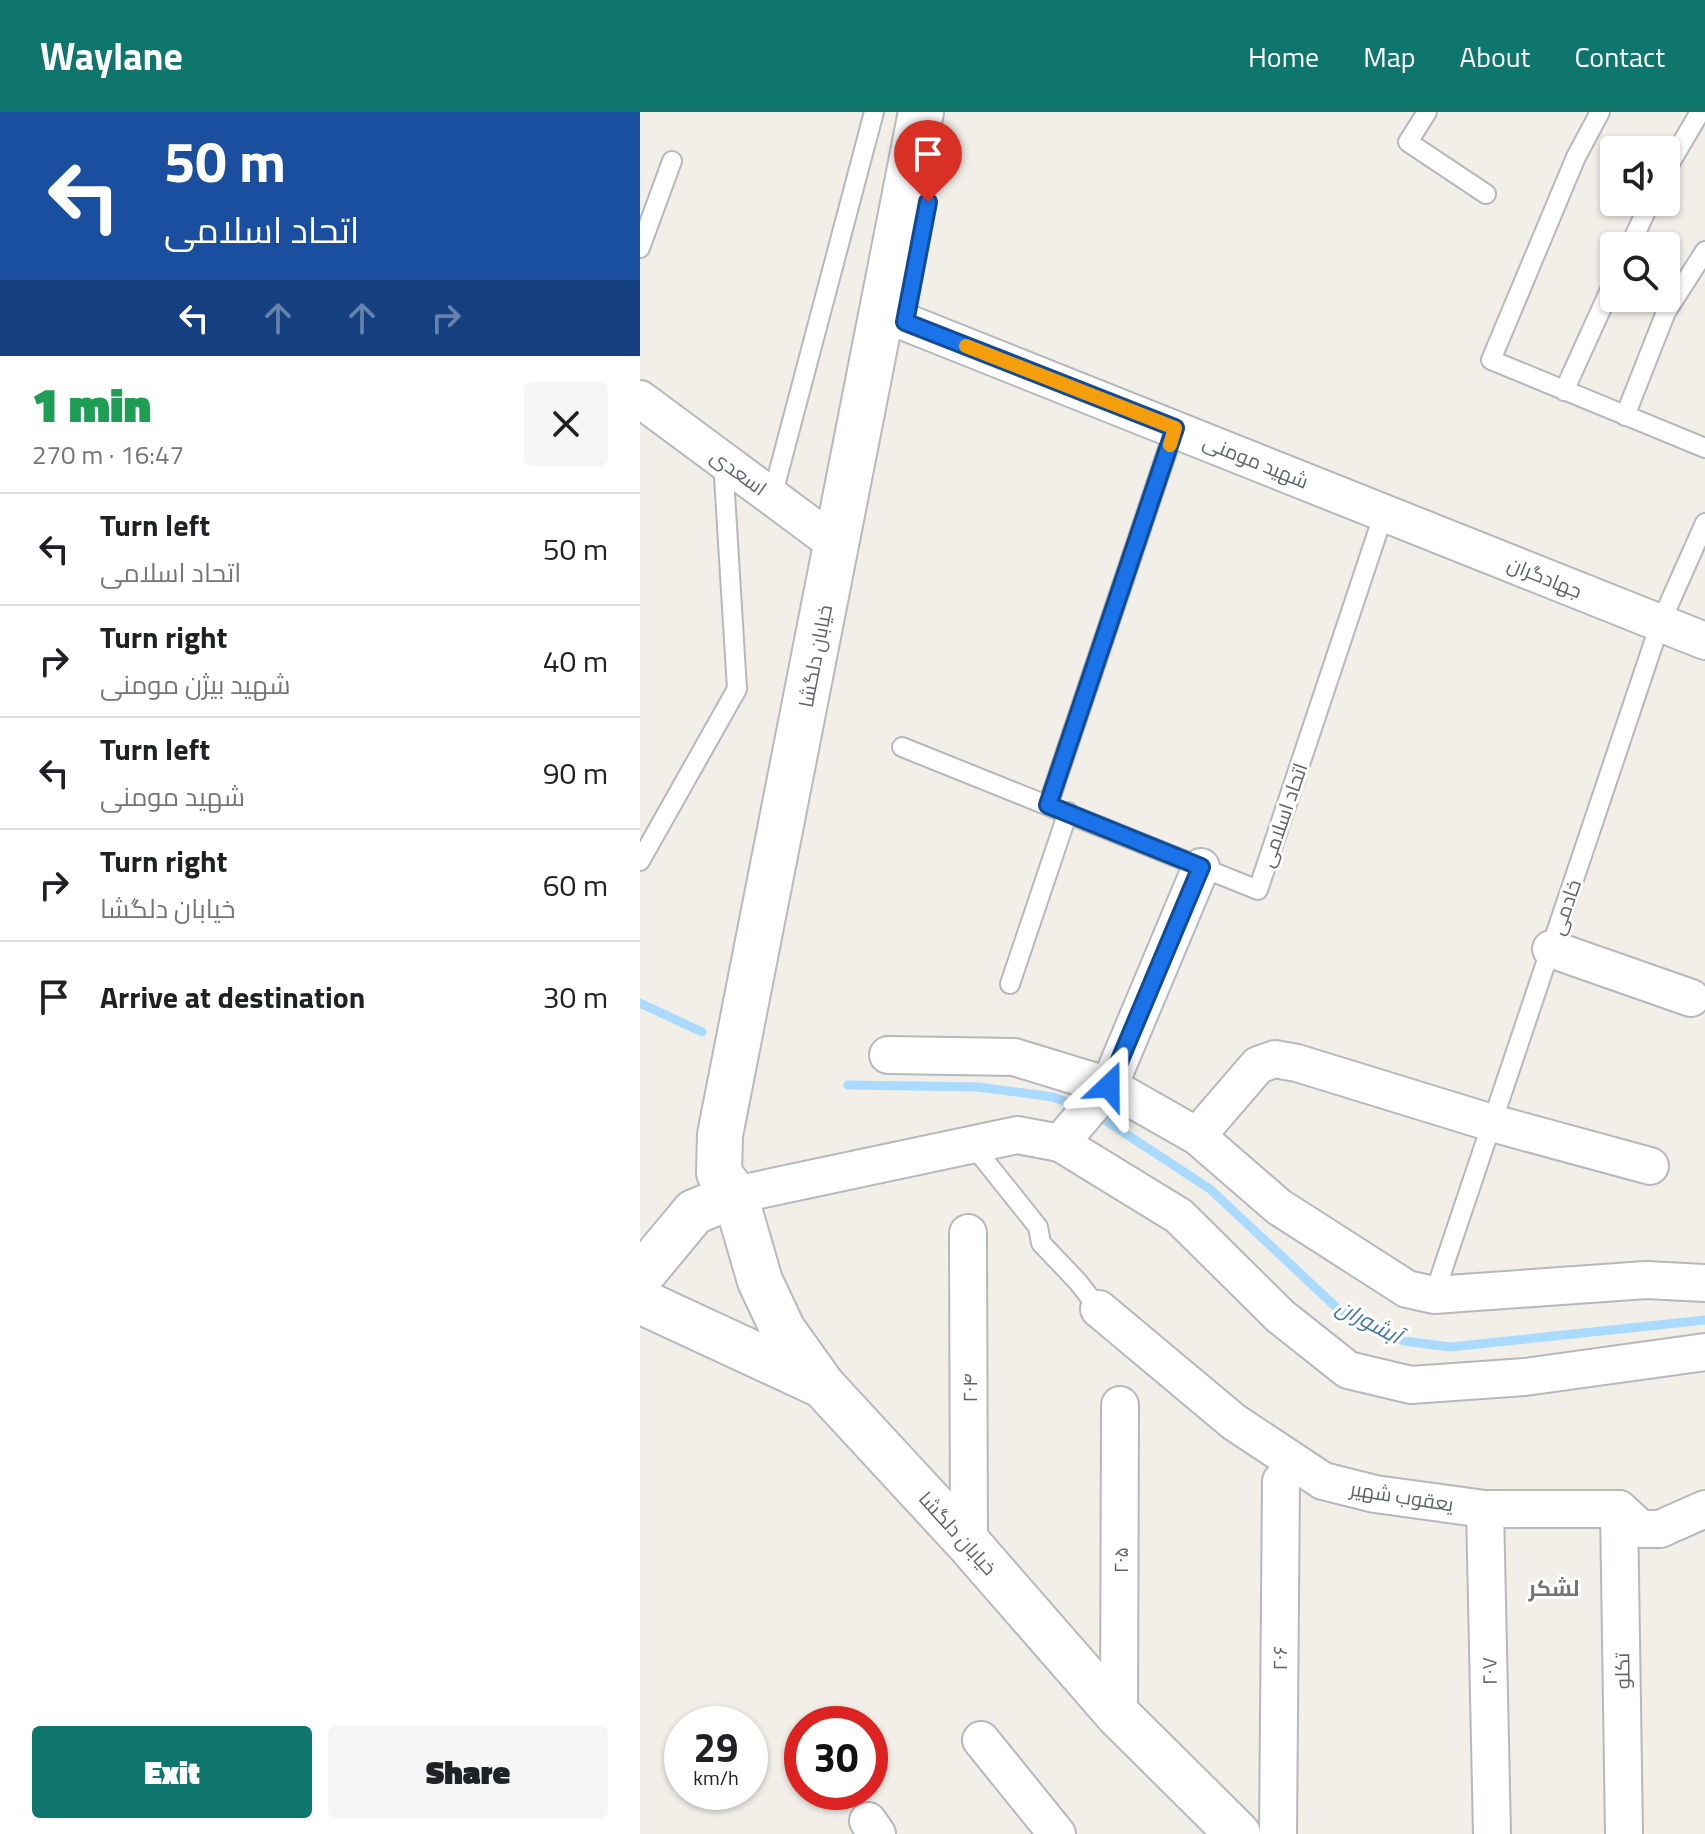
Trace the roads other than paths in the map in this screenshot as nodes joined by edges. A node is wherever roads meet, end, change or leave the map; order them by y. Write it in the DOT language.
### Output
graph roads {
  1 [pos="874,112"];
  2 [pos="921,112"];
  3 [pos="945,112"];
  4 [pos="1427,112"];
  5 [pos="1600,112"];
  6 [pos="1700,112"];
  7 [pos="1680,146"];
  8 [pos="672,161"];
  9 [pos="1486,194"];
  10 [pos="640,248"];
  11 [pos="1705,251"];
  12 [pos="1600,312"];
  13 [pos="905,322"];
  14 [pos="1564,391"];
  15 [pos="640,399"];
  16 [pos="1625,416"];
  17 [pos="1175,428"];
  18 [pos="1705,448"];
  19 [pos="723,461"];
  20 [pos="772,497"];
  21 [pos="1384,513"];
  22 [pos="1705,523"];
  23 [pos="837,545"];
  24 [pos="1660,624"];
  25 [pos="1705,641"];
  26 [pos="902,747"];
  27 [pos="1048,805"];
  28 [pos="1068,812"];
  29 [pos="640,861"];
  30 [pos="1201,867"];
  31 [pos="1551,949"];
  32 [pos="1010,984"];
  33 [pos="1691,998"];
  34 [pos="888,1055"];
  35 [pos="1109,1086"];
  36 [pos="1492,1123"];
  37 [pos="1197,1136"];
  38 [pos="1060,1143"];
  39 [pos="968,1146"];
  40 [pos="1650,1166"];
  41 [pos="735,1195"];
  42 [pos="968,1233"];
  43 [pos="640,1277"];
  44 [pos="1705,1283"];
  45 [pos="1434,1295"];
  46 [pos="640,1301"];
  47 [pos="1099,1309"];
  48 [pos="1705,1352"];
  49 [pos="823,1386"];
  50 [pos="1120,1405"];
  51 [pos="1281,1481"];
  52 [pos="1485,1509"];
  53 [pos="1619,1509"];
  54 [pos="1705,1509"];
  55 [pos="969,1544"];
  56 [pos="1119,1716"];
  57 [pos="981,1740"];
  58 [pos="1057,1834"];
  59 [pos="1238,1834"];
  60 [pos="1278,1834"];
  61 [pos="1492,1834"];
  62 [pos="1624,1834"];
  1 -- 20 [label="lane"];
  2 -- 23 [label="main road, خیابان دلگشا"];
  3 -- 13 [label="main road, خیابان دلگشا"];
  4 -- 9 [label="lane"];
  5 -- 14 [label="lane"];
  6 -- 7 [label="lane"];
  8 -- 10 [label="lane"];
  11 -- 16 [label="lane"];
  12 -- 14 [label="lane"];
  13 -- 17 [label="street, شهید مومنی"];
  13 -- 41 [label="main road, خیابان دلگشا"];
  14 -- 16 [label="lane"];
  15 -- 19 [label="street, اسعدی"];
  16 -- 18 [label="lane"];
  17 -- 21 [label="street, شهید مومنی"];
  17 -- 27 [label="lane"];
  19 -- 20 [label="street, اسعدی"];
  19 -- 29 [label="lane"];
  20 -- 23 [label="street, اسعدی"];
  21 -- 24 [label="street, جهادگران"];
  21 -- 30 [label="lane, اتحاد اسلامی"];
  22 -- 24 [label="lane, خادمی"];
  23 -- 41 [label="main road, خیابان دلگشا"];
  24 -- 25 [label="street, جهادگران"];
  24 -- 31 [label="lane, خادمی"];
  26 -- 27 [label="lane, اتحاد اسلامی"];
  27 -- 28 [label="lane, اتحاد اسلامی"];
  28 -- 30 [label="lane, اتحاد اسلامی"];
  28 -- 32 [label="lane"];
  30 -- 35 [label="street"];
  31 -- 33 [label="street"];
  31 -- 36 [label="lane, خادمی"];
  34 -- 35 [label="street"];
  35 -- 37 [label="street"];
  35 -- 38 [label="street"];
  36 -- 37 [label="street"];
  36 -- 40 [label="street"];
  36 -- 45 [label="lane, خادمی"];
  37 -- 45 [label="street"];
  38 -- 39 [label="street"];
  38 -- 48 [label="street"];
  39 -- 41 [label="street"];
  39 -- 47 [label="lane"];
  41 -- 43 [label="main road"];
  41 -- 49 [label="main road, خیابان دلگشا"];
  42 -- 55 [label="street, ۲۰۴"];
  44 -- 45 [label="street"];
  46 -- 49 [label="main road"];
  47 -- 52 [label="street, یعقوب شهیر"];
  49 -- 55 [label="main road, خیابان دلگشا"];
  50 -- 56 [label="street, ۲۰۵"];
  51 -- 60 [label="street, ۲۰۶"];
  52 -- 53 [label="street, یعقوب شهیر"];
  52 -- 61 [label="street, ۲۰۷"];
  53 -- 54 [label="street"];
  53 -- 62 [label="street, تکلو"];
  55 -- 56 [label="main road, خیابان دلگشا"];
  56 -- 59 [label="main road, خیابان دلگشا"];
  57 -- 58 [label="street"];
}
